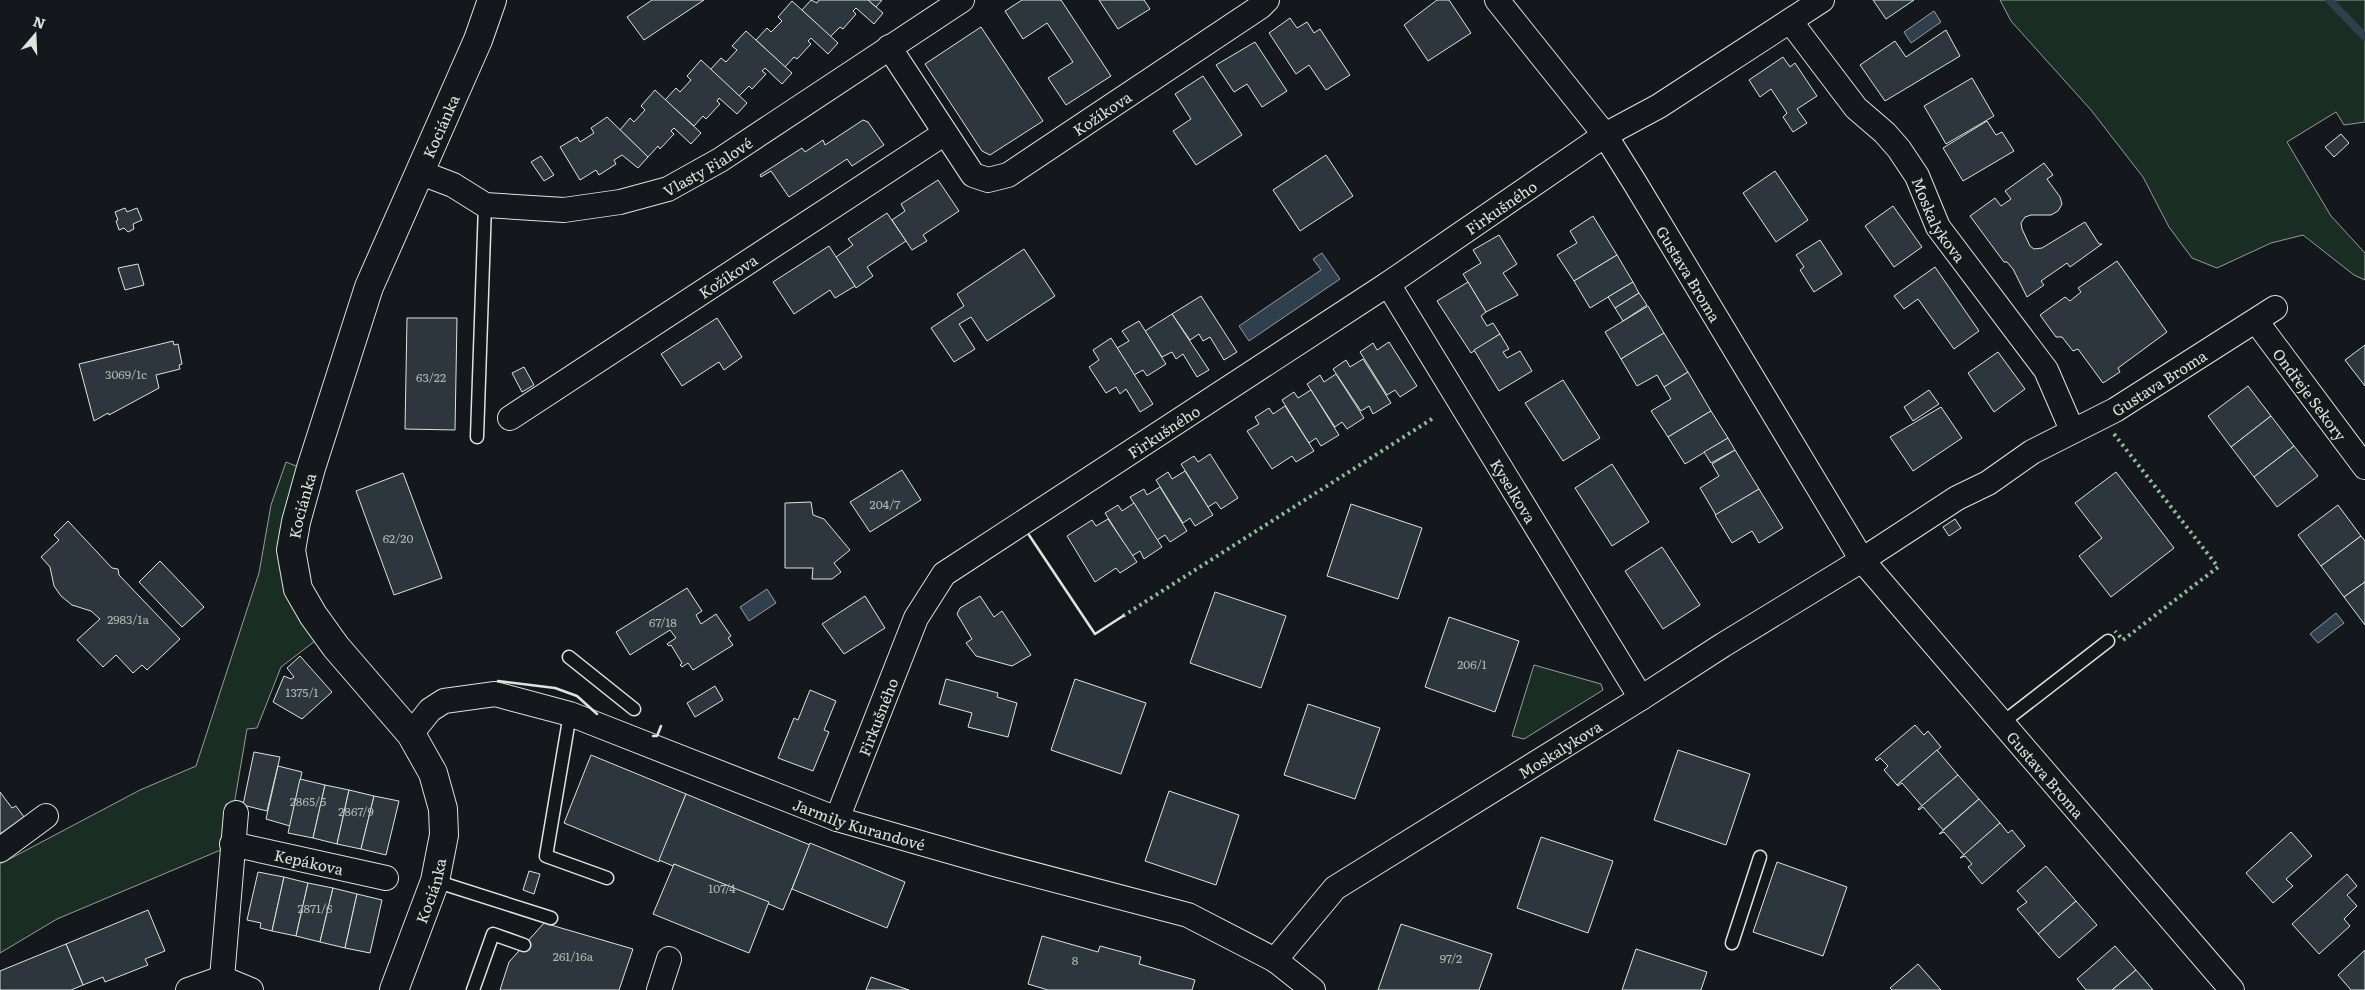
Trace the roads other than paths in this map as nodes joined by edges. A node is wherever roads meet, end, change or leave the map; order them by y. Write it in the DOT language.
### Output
graph roads {
  1 [pos="492,0"];
  2 [pos="962,0"];
  3 [pos="1267,0"];
  4 [pos="1497,0"];
  5 [pos="1822,0"];
  6 [pos="1790,21"];
  7 [pos="889,47"];
  8 [pos="945,133"];
  9 [pos="1605,136"];
  10 [pos="419,172"];
  11 [pos="485,205"];
  12 [pos="1388,284"];
  13 [pos="2266,314"];
  14 [pos="510,418"];
  15 [pos="2072,430"];
  16 [pos="477,437"];
  17 [pos="2365,467"];
  18 [pos="1862,560"];
  19 [pos="2108,641"];
  20 [pos="569,657"];
  21 [pos="1641,698"];
  22 [pos="634,709"];
  23 [pos="570,714"];
  24 [pos="2002,723"];
  25 [pos="411,734"];
  26 [pos="236,813"];
  27 [pos="46,816"];
  28 [pos="837,819"];
  29 [pos="232,844"];
  30 [pos="0,850"];
  31 [pos="1760,857"];
  32 [pos="386,878"];
  33 [pos="607,878"];
  34 [pos="435,881"];
  35 [pos="551,918"];
  36 [pos="1732,943"];
  37 [pos="524,945"];
  38 [pos="669,959"];
  39 [pos="1275,960"];
  40 [pos="222,978"];
  41 [pos="188,990"];
  42 [pos="251,990"];
  43 [pos="394,990"];
  44 [pos="473,990"];
  45 [pos="659,990"];
  46 [pos="1313,990"];
  47 [pos="2232,990"];
  1 -- 10 [label="street, Kociánka"];
  2 -- 7 [label="street, Vlasty Fialové"];
  3 -- 8 [label="street, Kožíkova"];
  4 -- 9 [label="street, Gustava Broma"];
  5 -- 6 [label="street"];
  6 -- 9 [label="street"];
  6 -- 15 [label="street, Moskalykova"];
  7 -- 8 [label="street, Kožíkova"];
  7 -- 11 [label="street, Vlasty Fialové"];
  8 -- 14 [label="street, Kožíkova"];
  9 -- 12 [label="street, Firkušného"];
  9 -- 18 [label="street, Gustava Broma"];
  10 -- 11 [label="street, Vlasty Fialové"];
  10 -- 25 [label="street, Kociánka"];
  11 -- 16 [label="lane"];
  12 -- 21 [label="street, Kyselkova"];
  12 -- 28 [label="street, Firkušného"];
  13 -- 15 [label="street, Gustava Broma"];
  13 -- 17 [label="street, Ondřeje Sekory"];
  15 -- 18 [label="street, Gustava Broma"];
  18 -- 21 [label="street, Moskalykova"];
  18 -- 24 [label="street, Gustava Broma"];
  19 -- 24 [label="lane"];
  20 -- 22 [label="lane"];
  21 -- 39 [label="street, Moskalykova"];
  23 -- 25 [label="street, Jarmily Kurandové"];
  23 -- 28 [label="street, Jarmily Kurandové"];
  23 -- 33 [label="lane"];
  24 -- 47 [label="street, Gustava Broma"];
  25 -- 34 [label="street, Kociánka"];
  26 -- 29 [label="street"];
  27 -- 30 [label="street"];
  28 -- 39 [label="street, Jarmily Kurandové"];
  29 -- 32 [label="street, Kepákova"];
  29 -- 40 [label="street"];
  31 -- 36 [label="lane"];
  34 -- 35 [label="lane"];
  34 -- 43 [label="street, Kociánka"];
  37 -- 44 [label="lane"];
  38 -- 45 [label="street"];
  39 -- 46 [label="street, Jarmily Kurandové"];
  40 -- 41 [label="street"];
  40 -- 42 [label="street"];
}
